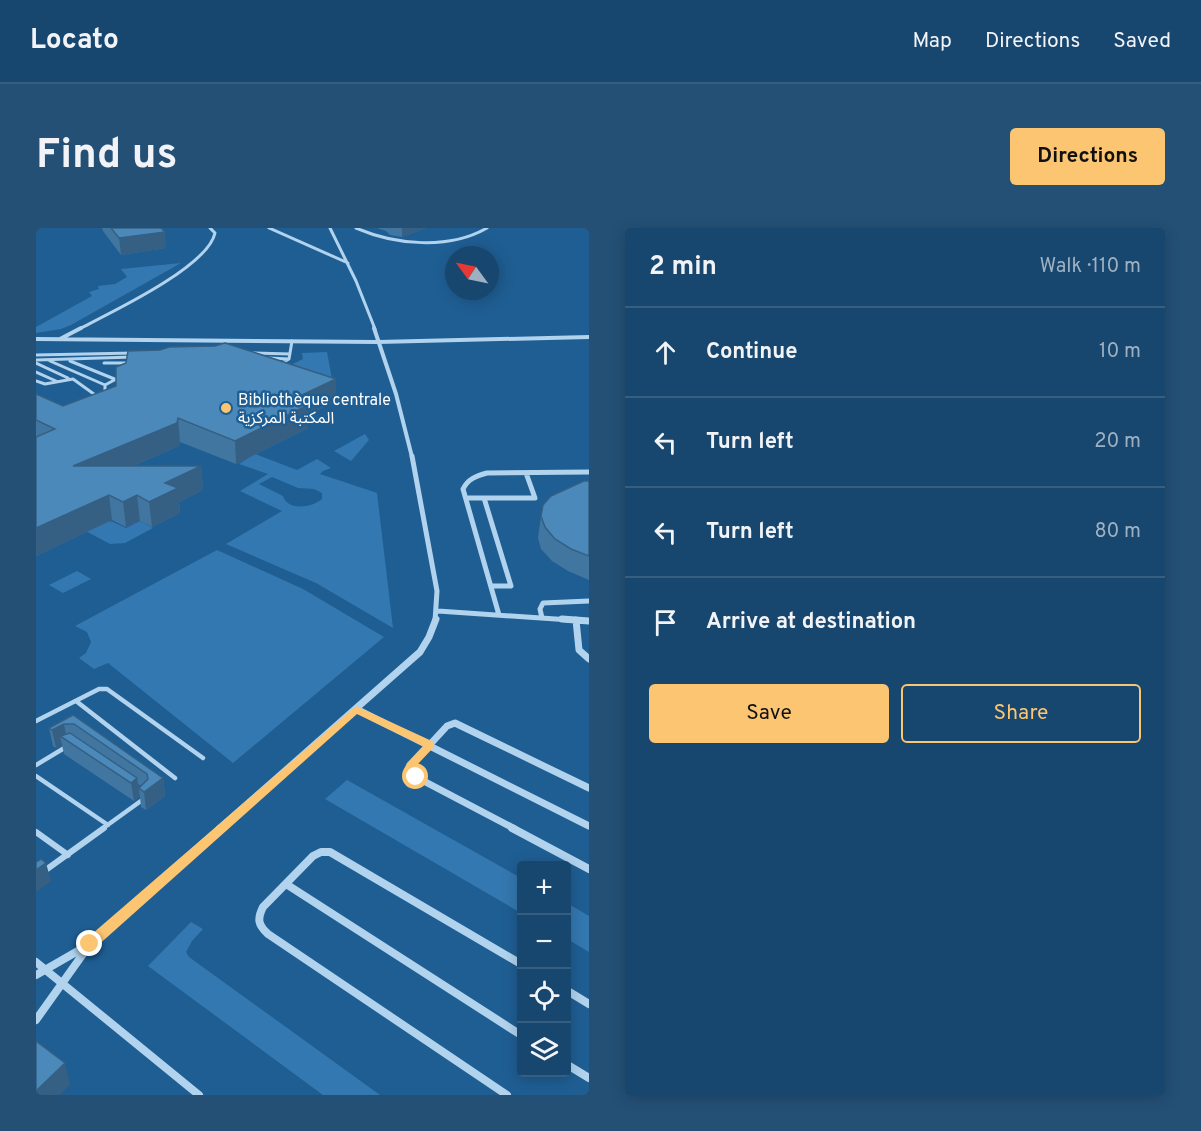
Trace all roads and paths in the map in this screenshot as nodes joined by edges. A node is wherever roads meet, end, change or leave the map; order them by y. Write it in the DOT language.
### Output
graph roads {
  1 [pos="210,228"];
  2 [pos="269,228"];
  3 [pos="330,228"];
  4 [pos="356,228"];
  5 [pos="487,228"];
  6 [pos="349,263"];
  7 [pos="589,337"];
  8 [pos="36,339"];
  9 [pos="59,339"];
  10 [pos="228,340"];
  11 [pos="292,341"];
  12 [pos="378,342"];
  13 [pos="227,347"];
  14 [pos="142,352"];
  15 [pos="36,355"];
  16 [pos="247,356"];
  17 [pos="290,356"];
  18 [pos="139,357"];
  19 [pos="92,358"];
  20 [pos="67,359"];
  21 [pos="47,360"];
  22 [pos="36,362"];
  23 [pos="139,362"];
  24 [pos="104,363"];
  25 [pos="277,365"];
  26 [pos="133,366"];
  27 [pos="117,369"];
  28 [pos="36,372"];
  29 [pos="68,378"];
  30 [pos="117,380"];
  31 [pos="36,381"];
  32 [pos="56,381"];
  33 [pos="105,385"];
  34 [pos="589,472"];
  35 [pos="526,473"];
  36 [pos="466,498"];
  37 [pos="484,498"];
  38 [pos="491,586"];
  39 [pos="589,601"];
  40 [pos="438,611"];
  41 [pos="499,615"];
  42 [pos="542,618"];
  43 [pos="576,620"];
  44 [pos="589,621"];
  45 [pos="589,659"];
  46 [pos="76,701"];
  47 [pos="356,709"];
  48 [pos="36,721"];
  49 [pos="430,745"];
  50 [pos="75,746"];
  51 [pos="203,758"];
  52 [pos="36,765"];
  53 [pos="36,776"];
  54 [pos="175,778"];
  55 [pos="589,788"];
  56 [pos="144,793"];
  57 [pos="108,825"];
  58 [pos="589,826"];
  59 [pos="36,832"];
  60 [pos="68,855"];
  61 [pos="589,869"];
  62 [pos="36,877"];
  63 [pos="286,884"];
  64 [pos="90,944"];
  65 [pos="517,961"];
  66 [pos="36,962"];
  67 [pos="44,968"];
  68 [pos="36,975"];
  69 [pos="63,982"];
  70 [pos="571,993"];
  71 [pos="589,1004"];
  72 [pos="36,1020"];
  73 [pos="517,1032"];
  74 [pos="571,1067"];
  75 [pos="589,1078"];
  76 [pos="199,1095"];
  77 [pos="507,1095"];
  1 -- 9 [label="street"];
  2 -- 6 [label="street"];
  3 -- 6 [label="street"];
  4 -- 5 [label="street"];
  6 -- 12 [label="street"];
  7 -- 12 [label="street"];
  8 -- 9 [label="street"];
  9 -- 10 [label="street"];
  10 -- 11 [label="street"];
  10 -- 13 [label="lane"];
  11 -- 12 [label="street"];
  11 -- 17 [label="lane"];
  12 -- 40 [label="street"];
  14 -- 15 [label="lane"];
  16 -- 17 [label="lane"];
  17 -- 25 [label="lane"];
  18 -- 19 [label="lane"];
  19 -- 20 [label="lane"];
  19 -- 24 [label="lane"];
  20 -- 21 [label="lane"];
  20 -- 30 [label="lane"];
  21 -- 22 [label="lane"];
  21 -- 33 [label="lane"];
  22 -- 29 [label="lane"];
  23 -- 24 [label="lane"];
  24 -- 26 [label="lane"];
  27 -- 30 [label="lane"];
  28 -- 32 [label="lane"];
  29 -- 32 [label="lane"];
  29 -- 33 [label="lane"];
  30 -- 33 [label="lane"];
  31 -- 32 [label="lane"];
  34 -- 35 [label="street"];
  35 -- 36 [label="street"];
  35 -- 37 [label="street"];
  36 -- 37 [label="street"];
  36 -- 38 [label="street"];
  37 -- 38 [label="street"];
  38 -- 41 [label="street"];
  39 -- 42 [label="street"];
  40 -- 41 [label="street"];
  40 -- 47 [label="street"];
  41 -- 42 [label="street"];
  42 -- 43 [label="street"];
  43 -- 44 [label="street"];
  43 -- 45 [label="street"];
  46 -- 48 [label="lane"];
  46 -- 51 [label="lane"];
  46 -- 54 [label="lane"];
  47 -- 49 [label="street"];
  47 -- 64 [label="street"];
  49 -- 55 [label="street"];
  49 -- 58 [label="street"];
  49 -- 61 [label="street"];
  50 -- 52 [label="lane"];
  53 -- 57 [label="lane"];
  56 -- 57 [label="lane"];
  57 -- 60 [label="lane"];
  59 -- 60 [label="lane"];
  60 -- 62 [label="lane"];
  63 -- 65 [label="street"];
  63 -- 73 [label="street"];
  63 -- 77 [label="street"];
  64 -- 67 [label="street"];
  64 -- 69 [label="street"];
  66 -- 67 [label="street"];
  67 -- 68 [label="street"];
  67 -- 69 [label="street"];
  69 -- 72 [label="street"];
  69 -- 76 [label="street"];
  70 -- 71 [label="street"];
  74 -- 75 [label="street"];
}
